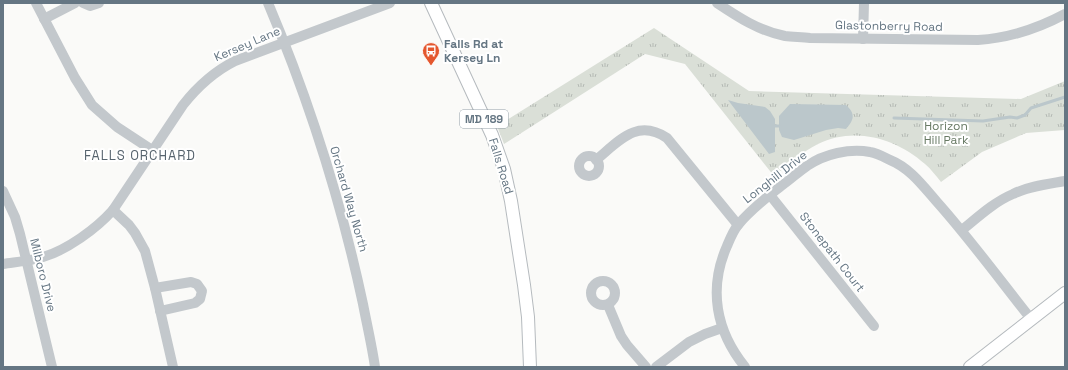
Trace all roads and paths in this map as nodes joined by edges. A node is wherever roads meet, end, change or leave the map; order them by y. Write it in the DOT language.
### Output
graph roads {
  1 [pos="36,3"];
  2 [pos="75,3"];
  3 [pos="83,3"];
  4 [pos="99,3"];
  5 [pos="268,3"];
  6 [pos="390,3"];
  7 [pos="431,3"];
  8 [pos="717,3"];
  9 [pos="864,3"];
  10 [pos="1065,14"];
  11 [pos="44,18"];
  12 [pos="863,39"];
  13 [pos="284,42"];
  14 [pos="152,150"];
  15 [pos="596,160"];
  16 [pos="1065,181"];
  17 [pos="3,191"];
  18 [pos="770,195"];
  19 [pos="112,210"];
  20 [pos="738,225"];
  21 [pos="962,230"];
  22 [pos="26,261"];
  23 [pos="3,264"];
  24 [pos="155,288"];
  25 [pos="1065,294"];
  26 [pos="608,304"];
  27 [pos="160,311"];
  28 [pos="528,317"];
  29 [pos="1031,319"];
  30 [pos="874,326"];
  31 [pos="722,328"];
  32 [pos="52,367"];
  33 [pos="173,367"];
  34 [pos="375,367"];
  35 [pos="524,367"];
  36 [pos="530,367"];
  37 [pos="646,367"];
  38 [pos="656,367"];
  39 [pos="745,367"];
  40 [pos="970,367"];
  1 -- 11 [label="street"];
  2 -- 11 [label="street"];
  3 -- 4 [label="street"];
  5 -- 13 [label="street, Orchard Way North"];
  6 -- 13 [label="street, Kersey Lane"];
  7 -- 28 [label="main road, Falls Road / MD 189"];
  8 -- 12 [label="street, Glastonberry Road"];
  9 -- 12 [label="street"];
  10 -- 12 [label="street, Glastonberry Road"];
  11 -- 14 [label="street"];
  13 -- 14 [label="street, Kersey Lane"];
  13 -- 34 [label="street, Orchard Way North"];
  14 -- 19 [label="street, Kersey Lane"];
  15 -- 20 [label="street"];
  16 -- 21 [label="street"];
  17 -- 22 [label="street, Milboro Drive"];
  18 -- 20 [label="street, Longhill Drive"];
  18 -- 21 [label="street, Longhill Drive"];
  18 -- 30 [label="street, Stonepath Court"];
  19 -- 22 [label="street, Kersey Lane"];
  19 -- 24 [label="street"];
  20 -- 31 [label="street, Longhill Drive"];
  21 -- 29 [label="street, Longhill Drive"];
  22 -- 23 [label="street, Kersey Lane"];
  22 -- 32 [label="street, Milboro Drive"];
  24 -- 27 [label="street"];
  24 -- 27 [label="street"];
  25 -- 29 [label="main road"];
  26 -- 37 [label="street"];
  27 -- 33 [label="street"];
  28 -- 35 [label="main road, Falls Road / MD 189"];
  28 -- 36 [label="main road, Falls Road / MD 189"];
  29 -- 40 [label="main road"];
  31 -- 38 [label="street"];
  31 -- 39 [label="street, Longhill Drive"];
}
